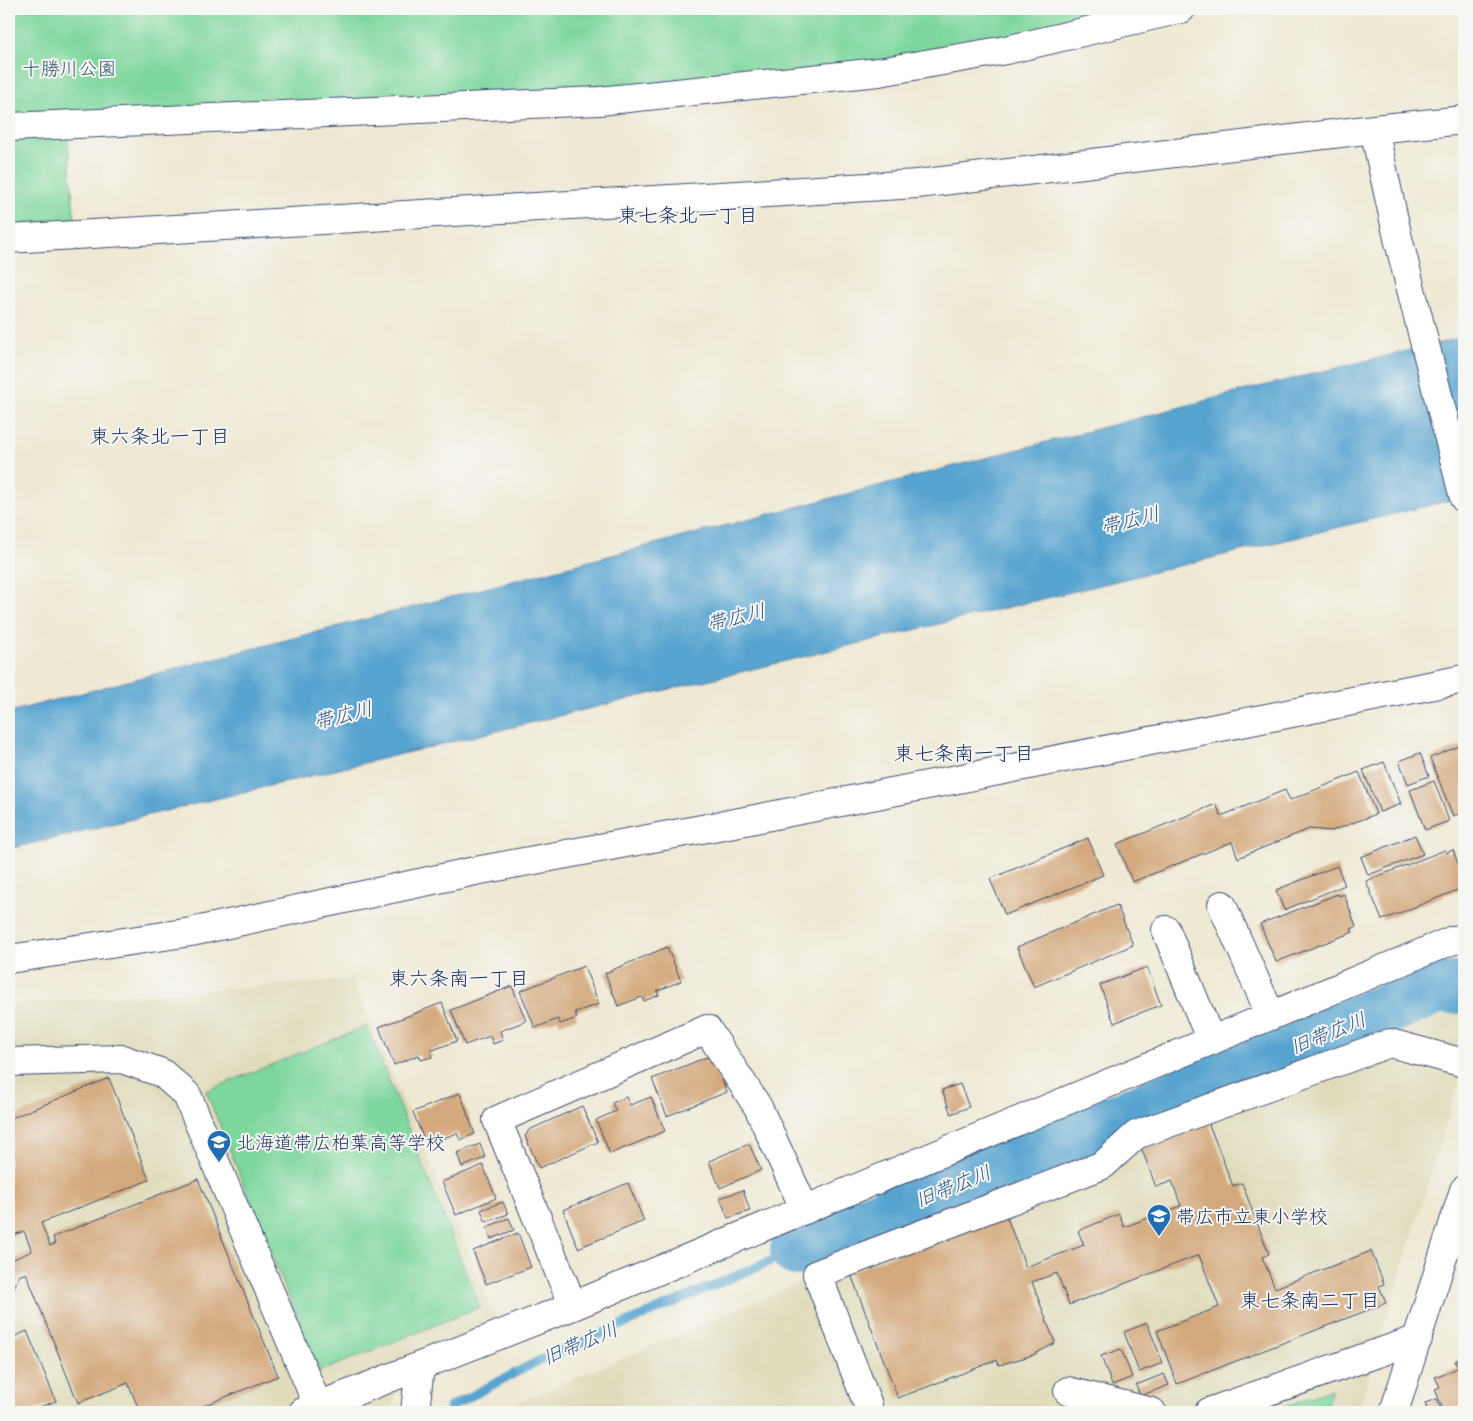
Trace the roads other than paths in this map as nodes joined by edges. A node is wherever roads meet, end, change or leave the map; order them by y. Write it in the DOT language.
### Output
graph roads {
  1 [pos="1182,9"];
  2 [pos="1463,121"];
  3 [pos="9,127"];
  4 [pos="1374,129"];
  5 [pos="9,239"];
  6 [pos="1464,498"];
  7 [pos="1464,679"];
  8 [pos="1222,905"];
  9 [pos="1166,930"];
  10 [pos="1464,939"];
  11 [pos="9,959"];
  12 [pos="1271,1016"];
  13 [pos="1211,1041"];
  14 [pos="9,1062"];
  15 [pos="1464,1063"];
  16 [pos="1464,1190"];
  17 [pos="805,1210"];
  18 [pos="1453,1255"];
  19 [pos="573,1306"];
  20 [pos="1418,1338"];
  21 [pos="420,1366"];
  22 [pos="1068,1391"];
  23 [pos="868,1405"];
  24 [pos="311,1409"];
  25 [pos="415,1412"];
  26 [pos="1152,1412"];
  27 [pos="1209,1412"];
  28 [pos="1394,1412"];
  1 -- 3 [label="street"];
  2 -- 4 [label="street"];
  4 -- 5 [label="street"];
  4 -- 6 [label="street"];
  7 -- 11 [label="street"];
  8 -- 12 [label="street"];
  9 -- 13 [label="street"];
  10 -- 12 [label="street"];
  12 -- 13 [label="street"];
  13 -- 17 [label="street"];
  14 -- 24 [label="street"];
  15 -- 23 [label="street"];
  16 -- 18 [label="street"];
  17 -- 19 [label="street"];
  17 -- 19 [label="street"];
  18 -- 20 [label="street"];
  19 -- 21 [label="street"];
  20 -- 27 [label="street"];
  20 -- 28 [label="street"];
  21 -- 24 [label="street"];
  21 -- 25 [label="street"];
  22 -- 26 [label="street"];
}
